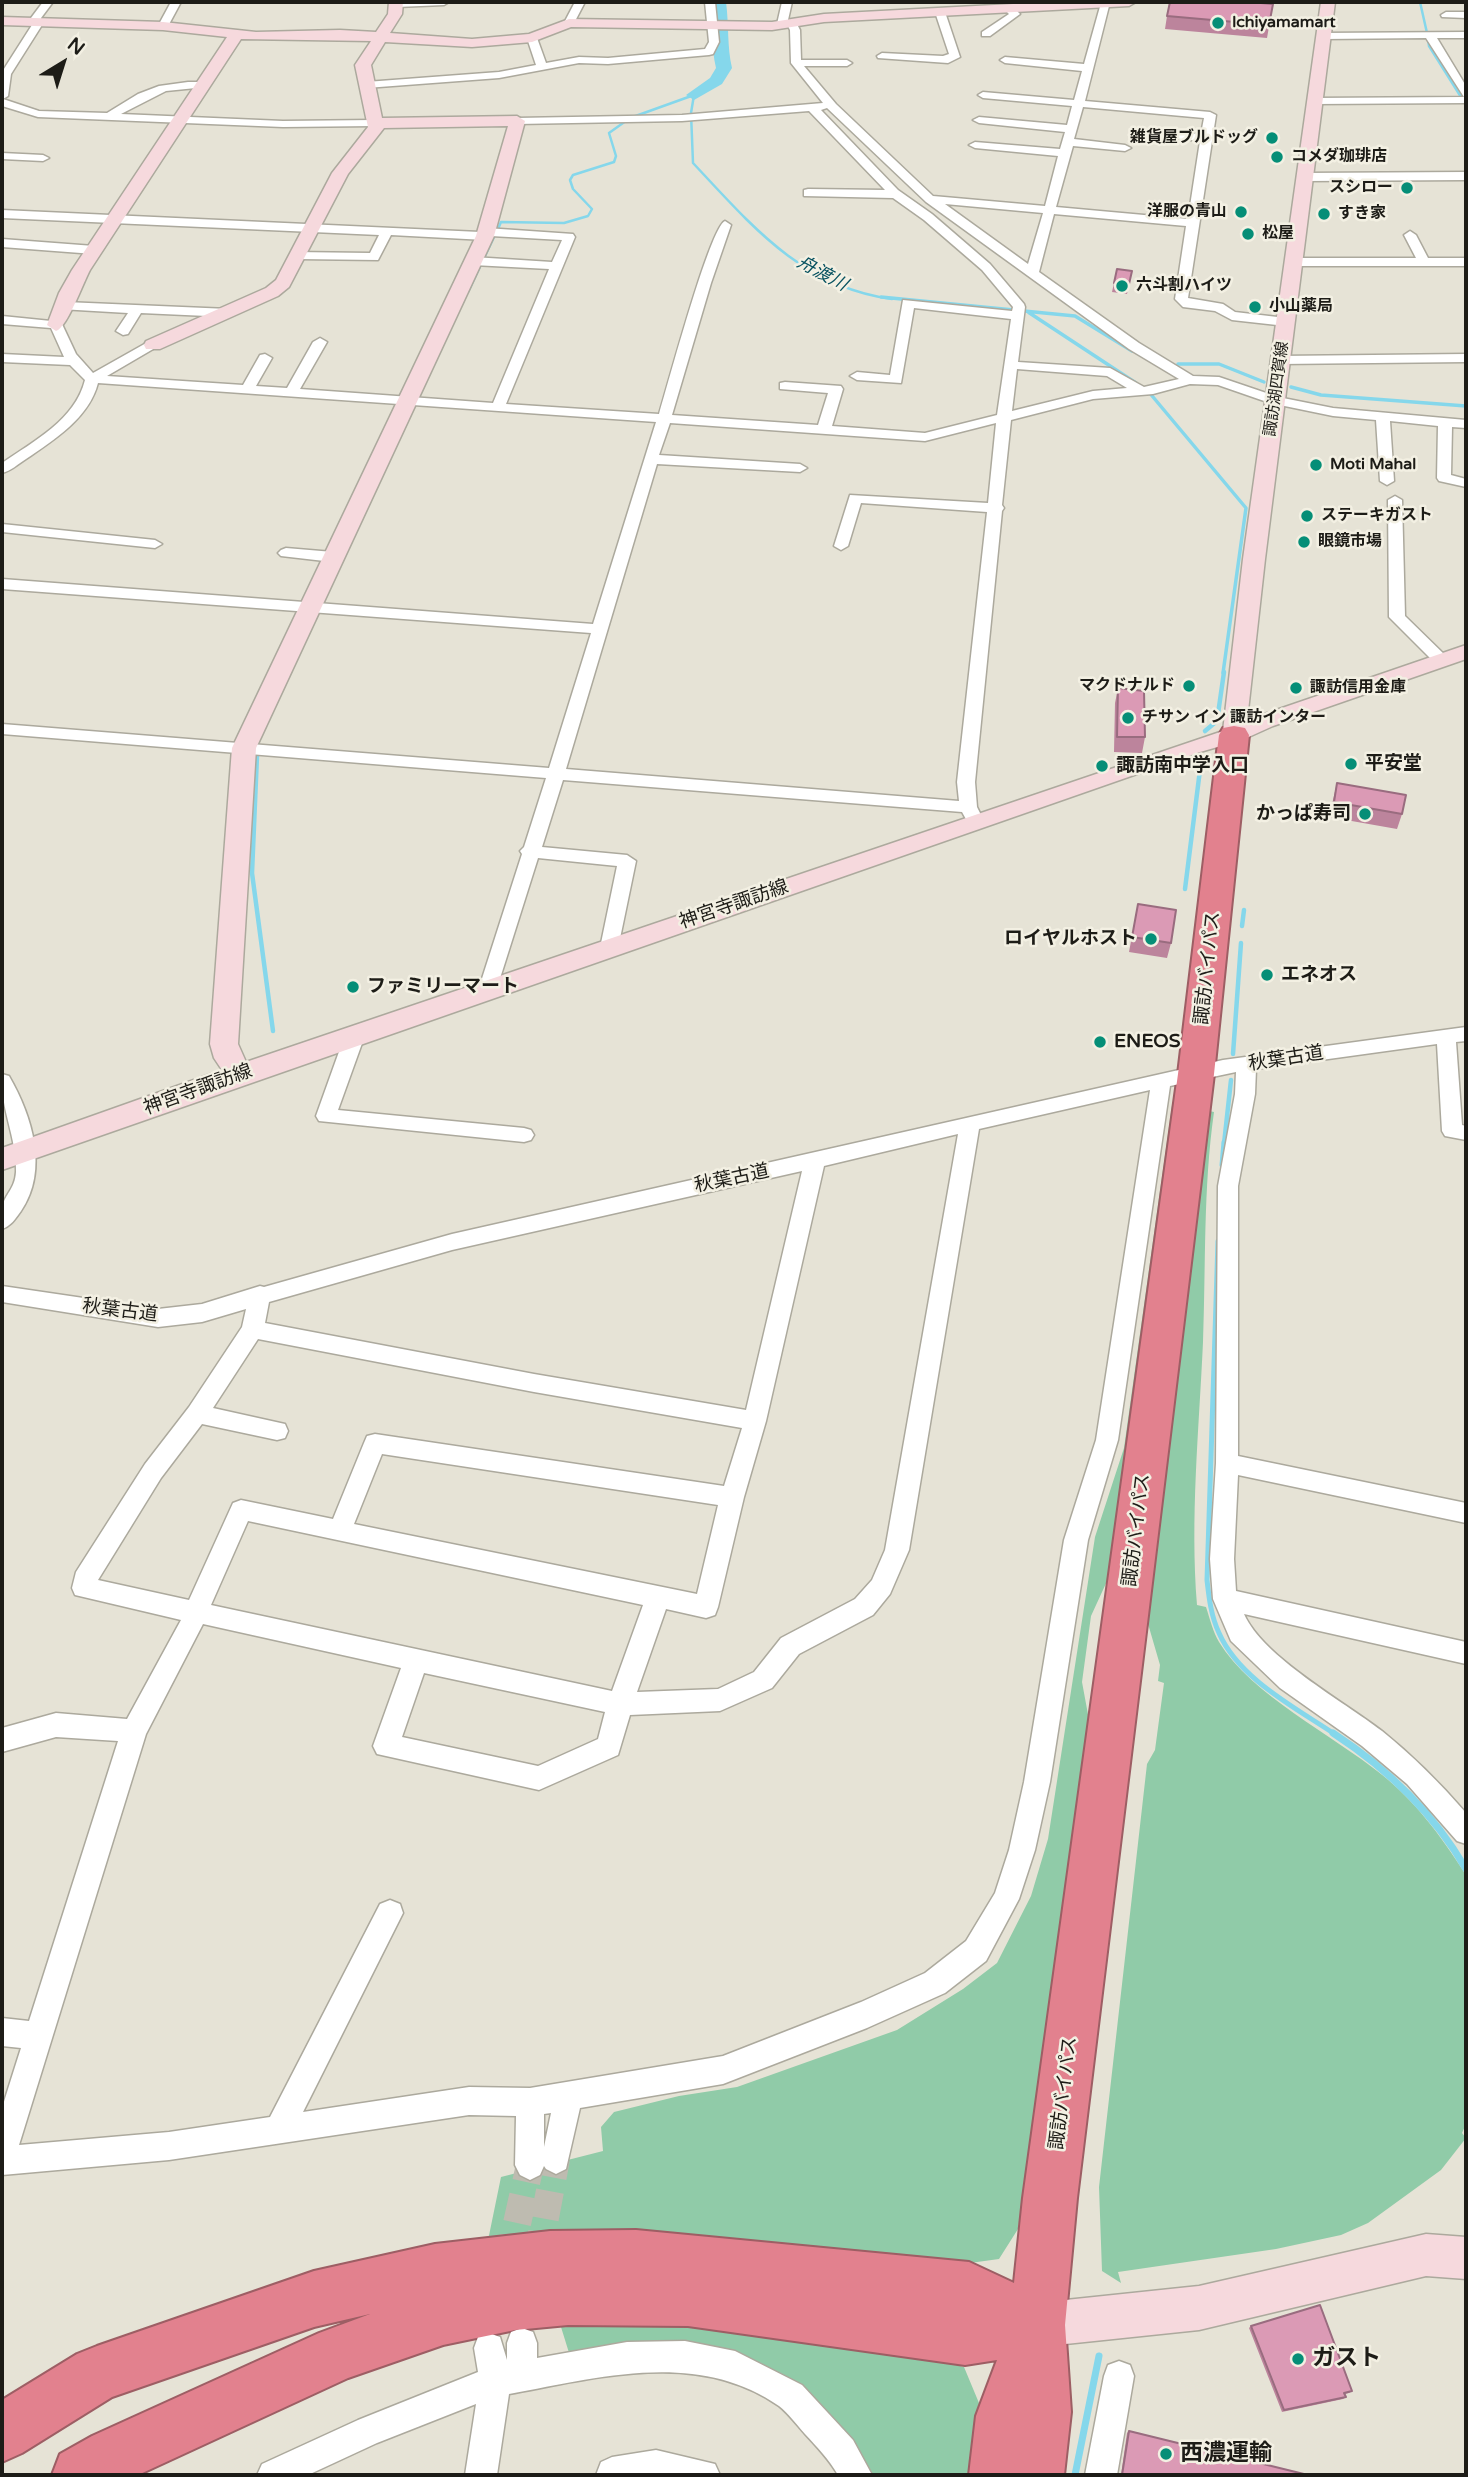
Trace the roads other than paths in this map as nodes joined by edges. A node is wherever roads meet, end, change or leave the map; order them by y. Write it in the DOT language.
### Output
graph roads {
  1 [pos="48,2"];
  2 [pos="176,2"];
  3 [pos="444,2"];
  4 [pos="580,2"];
  5 [pos="710,2"];
  6 [pos="787,2"];
  7 [pos="1129,2"];
  8 [pos="1328,2"];
  9 [pos="397,3"];
  10 [pos="1066,3"];
  11 [pos="1106,3"];
  12 [pos="1008,8"];
  13 [pos="940,12"];
  14 [pos="1446,15"];
  15 [pos="1466,15"];
  16 [pos="2,20"];
  17 [pos="37,21"];
  18 [pos="569,23"];
  19 [pos="786,23"];
  20 [pos="712,24"];
  21 [pos="163,26"];
  22 [pos="237,34"];
  23 [pos="986,34"];
  24 [pos="1466,35"];
  25 [pos="382,36"];
  26 [pos="1323,36"];
  27 [pos="1430,36"];
  28 [pos="532,38"];
  29 [pos="1015,49"];
  30 [pos="882,56"];
  31 [pos="1005,60"];
  32 [pos="1089,62"];
  33 [pos="796,63"];
  34 [pos="846,63"];
  35 [pos="543,68"];
  36 [pos="202,85"];
  37 [pos="366,85"];
  38 [pos="1466,94"];
  39 [pos="983,95"];
  40 [pos="1466,100"];
  41 [pos="2,101"];
  42 [pos="1314,102"];
  43 [pos="1077,103"];
  44 [pos="811,106"];
  45 [pos="832,106"];
  46 [pos="108,117"];
  47 [pos="179,120"];
  48 [pos="979,120"];
  49 [pos="517,121"];
  50 [pos="374,123"];
  51 [pos="1070,130"];
  52 [pos="1153,133"];
  53 [pos="1206,138"];
  54 [pos="975,145"];
  55 [pos="1065,148"];
  56 [pos="1125,148"];
  57 [pos="2,156"];
  58 [pos="43,158"];
  59 [pos="1466,176"];
  60 [pos="1304,177"];
  61 [pos="808,193"];
  62 [pos="895,194"];
  63 [pos="930,198"];
  64 [pos="1049,210"];
  65 [pos="2,214"];
  66 [pos="114,219"];
  67 [pos="576,223"];
  68 [pos="1193,223"];
  69 [pos="725,225"];
  70 [pos="312,228"];
  71 [pos="387,232"];
  72 [pos="485,234"];
  73 [pos="1410,235"];
  74 [pos="569,237"];
  75 [pos="2,243"];
  76 [pos="94,250"];
  77 [pos="298,256"];
  78 [pos="473,261"];
  79 [pos="1466,261"];
  80 [pos="1292,262"];
  81 [pos="1424,262"];
  82 [pos="557,266"];
  83 [pos="1015,278"];
  84 [pos="65,306"];
  85 [pos="137,309"];
  86 [pos="229,313"];
  87 [pos="1018,313"];
  88 [pos="2,320"];
  89 [pos="1286,322"];
  90 [pos="56,325"];
  91 [pos="123,331"];
  92 [pos="320,342"];
  93 [pos="153,345"];
  94 [pos="2,358"];
  95 [pos="265,358"];
  96 [pos="1466,358"];
  97 [pos="1280,360"];
  98 [pos="74,361"];
  99 [pos="1011,365"];
  100 [pos="857,376"];
  101 [pos="92,379"];
  102 [pos="1190,380"];
  103 [pos="785,386"];
  104 [pos="1145,390"];
  105 [pos="247,391"];
  106 [pos="290,393"];
  107 [pos="1275,400"];
  108 [pos="408,403"];
  109 [pos="497,409"];
  110 [pos="1004,417"];
  111 [pos="1383,418"];
  112 [pos="665,420"];
  113 [pos="1445,423"];
  114 [pos="1466,424"];
  115 [pos="824,430"];
  116 [pos="650,459"];
  117 [pos="800,468"];
  118 [pos="2,469"];
  119 [pos="1387,481"];
  120 [pos="1466,484"];
  121 [pos="1395,500"];
  122 [pos="997,508"];
  123 [pos="2,528"];
  124 [pos="155,544"];
  125 [pos="841,546"];
  126 [pos="286,554"];
  127 [pos="333,557"];
  128 [pos="2,584"];
  129 [pos="309,608"];
  130 [pos="598,629"];
  131 [pos="1466,652"];
  132 [pos="1442,661"];
  133 [pos="2,729"];
  134 [pos="1234,736"];
  135 [pos="244,748"];
  136 [pos="556,774"];
  137 [pos="972,814"];
  138 [pos="529,851"];
  139 [pos="609,948"];
  140 [pos="487,991"];
  141 [pos="1466,1034"];
  142 [pos="355,1035"];
  143 [pos="1446,1037"];
  144 [pos="1246,1065"];
  145 [pos="240,1074"];
  146 [pos="1178,1077"];
  147 [pos="2,1082"];
  148 [pos="970,1124"];
  149 [pos="1466,1133"];
  150 [pos="524,1135"];
  151 [pos="13,1155"];
  152 [pos="815,1161"];
  153 [pos="2,1221"];
  154 [pos="2,1294"];
  155 [pos="260,1294"];
  156 [pos="253,1329"];
  157 [pos="197,1414"];
  158 [pos="755,1421"];
  159 [pos="277,1431"];
  160 [pos="1227,1463"];
  161 [pos="732,1497"];
  162 [pos="1466,1513"];
  163 [pos="340,1530"];
  164 [pos="658,1597"];
  165 [pos="1226,1599"];
  166 [pos="196,1612"];
  167 [pos="1466,1653"];
  168 [pos="416,1660"];
  169 [pos="620,1704"];
  170 [pos="134,1731"];
  171 [pos="2,1740"];
  172 [pos="1466,1832"];
  173 [pos="390,1913"];
  174 [pos="2,2032"];
  175 [pos="38,2036"];
  176 [pos="567,2095"];
  177 [pos="530,2102"];
  178 [pos="278,2130"];
  179 [pos="2,2153"];
  180 [pos="2,2161"];
  181 [pos="1466,2258"];
  182 [pos="1037,2325"];
  183 [pos="522,2343"];
  184 [pos="489,2348"];
  185 [pos="1119,2376"];
  186 [pos="509,2379"];
  187 [pos="2,2432"];
  188 [pos="81,2475"];
  189 [pos="273,2475"];
  190 [pos="481,2475"];
  191 [pos="612,2475"];
  192 [pos="704,2475"];
  193 [pos="856,2475"];
  194 [pos="998,2475"];
  195 [pos="1035,2475"];
  196 [pos="1101,2475"];
  1 -- 17 [label="street"];
  2 -- 21 [label="street"];
  3 -- 9 [label="street"];
  4 -- 18 [label="street"];
  5 -- 20 [label="street"];
  6 -- 19 [label="street"];
  7 -- 11 [label="street"];
  8 -- 26 [label="street, 諏訪湖四賀線"];
  9 -- 25 [label="street"];
  10 -- 11 [label="street"];
  10 -- 12 [label="street"];
  11 -- 32 [label="street"];
  12 -- 13 [label="street"];
  12 -- 23 [label="street"];
  13 -- 19 [label="street"];
  13 -- 30 [label="street"];
  14 -- 15 [label="street"];
  16 -- 17 [label="street"];
  17 -- 21 [label="street"];
  17 -- 41 [label="street"];
  18 -- 20 [label="street"];
  18 -- 28 [label="street"];
  19 -- 20 [label="street"];
  19 -- 33 [label="street"];
  20 -- 35 [label="street"];
  21 -- 22 [label="street"];
  22 -- 25 [label="street"];
  22 -- 36 [label="street"];
  24 -- 27 [label="street"];
  25 -- 28 [label="street"];
  25 -- 37 [label="street"];
  26 -- 27 [label="street"];
  26 -- 42 [label="street, 諏訪湖四賀線"];
  27 -- 38 [label="street"];
  28 -- 35 [label="street"];
  29 -- 32 [label="street"];
  31 -- 32 [label="street"];
  32 -- 43 [label="street"];
  33 -- 34 [label="street"];
  33 -- 45 [label="street"];
  35 -- 37 [label="street"];
  36 -- 46 [label="street"];
  36 -- 47 [label="street"];
  37 -- 50 [label="street"];
  39 -- 43 [label="street"];
  40 -- 42 [label="street"];
  41 -- 46 [label="street"];
  42 -- 60 [label="street, 諏訪湖四賀線"];
  43 -- 51 [label="street"];
  43 -- 53 [label="street"];
  44 -- 45 [label="street"];
  44 -- 49 [label="street"];
  44 -- 62 [label="street"];
  45 -- 63 [label="street"];
  46 -- 47 [label="street"];
  47 -- 50 [label="street"];
  47 -- 66 [label="street"];
  48 -- 51 [label="street"];
  49 -- 50 [label="street"];
  49 -- 72 [label="street"];
  50 -- 70 [label="street"];
  51 -- 55 [label="street"];
  52 -- 53 [label="street"];
  53 -- 68 [label="street"];
  54 -- 55 [label="street"];
  55 -- 56 [label="street"];
  55 -- 64 [label="street"];
  57 -- 58 [label="street"];
  59 -- 60 [label="street"];
  60 -- 80 [label="street, 諏訪湖四賀線"];
  61 -- 62 [label="street"];
  62 -- 83 [label="street"];
  63 -- 64 [label="street"];
  63 -- 83 [label="street"];
  64 -- 68 [label="street"];
  64 -- 83 [label="street"];
  65 -- 66 [label="street"];
  66 -- 70 [label="street"];
  66 -- 76 [label="street"];
  67 -- 74 [label="street"];
  68 -- 89 [label="street"];
  69 -- 112 [label="street"];
  70 -- 71 [label="street"];
  70 -- 77 [label="street"];
  71 -- 72 [label="street"];
  71 -- 77 [label="street"];
  72 -- 74 [label="street"];
  72 -- 78 [label="street"];
  73 -- 81 [label="street"];
  74 -- 82 [label="street"];
  75 -- 76 [label="street"];
  76 -- 84 [label="street"];
  77 -- 86 [label="street"];
  78 -- 82 [label="street"];
  78 -- 108 [label="street"];
  79 -- 81 [label="street"];
  80 -- 81 [label="street"];
  80 -- 89 [label="street, 諏訪湖四賀線"];
  82 -- 109 [label="street"];
  83 -- 87 [label="street"];
  83 -- 102 [label="street"];
  84 -- 85 [label="street"];
  84 -- 90 [label="street"];
  85 -- 86 [label="street"];
  85 -- 91 [label="street"];
  86 -- 93 [label="street"];
  87 -- 99 [label="street"];
  87 -- 100 [label="street"];
  88 -- 90 [label="street"];
  89 -- 97 [label="street, 諏訪湖四賀線"];
  90 -- 98 [label="street"];
  92 -- 106 [label="street"];
  93 -- 101 [label="street"];
  94 -- 98 [label="street"];
  95 -- 105 [label="street"];
  96 -- 97 [label="street"];
  97 -- 107 [label="street, 諏訪湖四賀線"];
  98 -- 101 [label="street"];
  99 -- 104 [label="street"];
  99 -- 110 [label="street"];
  101 -- 105 [label="street"];
  101 -- 118 [label="street"];
  102 -- 104 [label="street"];
  102 -- 107 [label="street"];
  103 -- 115 [label="street"];
  104 -- 110 [label="street"];
  105 -- 106 [label="street"];
  106 -- 108 [label="street"];
  107 -- 111 [label="street"];
  107 -- 134 [label="street, 諏訪湖四賀線"];
  108 -- 109 [label="street"];
  108 -- 127 [label="street"];
  109 -- 112 [label="street"];
  110 -- 115 [label="street"];
  110 -- 122 [label="street"];
  111 -- 113 [label="street"];
  111 -- 119 [label="street"];
  112 -- 115 [label="street"];
  112 -- 116 [label="street"];
  113 -- 114 [label="street"];
  113 -- 120 [label="street"];
  116 -- 117 [label="street"];
  116 -- 130 [label="street"];
  121 -- 132 [label="street"];
  122 -- 125 [label="street"];
  122 -- 137 [label="street"];
  123 -- 124 [label="street"];
  126 -- 127 [label="street"];
  127 -- 129 [label="street"];
  128 -- 129 [label="street"];
  129 -- 130 [label="street"];
  129 -- 135 [label="street"];
  130 -- 136 [label="street"];
  131 -- 132 [label="street, 神宮寺諏訪線"];
  132 -- 134 [label="street, 神宮寺諏訪線"];
  133 -- 135 [label="street"];
  134 -- 137 [label="street, 神宮寺諏訪線"];
  134 -- 146 [label="highway, 諏訪バイパス"];
  135 -- 136 [label="street"];
  135 -- 145 [label="street"];
  136 -- 137 [label="street"];
  136 -- 138 [label="street"];
  137 -- 139 [label="street, 神宮寺諏訪線"];
  138 -- 139 [label="street"];
  138 -- 140 [label="street"];
  139 -- 140 [label="street, 神宮寺諏訪線"];
  140 -- 142 [label="street, 神宮寺諏訪線"];
  141 -- 143 [label="street, 秋葉古道"];
  142 -- 145 [label="street, 神宮寺諏訪線"];
  142 -- 150 [label="street"];
  143 -- 144 [label="street, 秋葉古道"];
  143 -- 149 [label="street"];
  144 -- 146 [label="street, 秋葉古道"];
  144 -- 160 [label="street"];
  145 -- 151 [label="street, 神宮寺諏訪線"];
  146 -- 148 [label="street, 秋葉古道"];
  146 -- 176 [label="street"];
  146 -- 182 [label="highway, 諏訪バイパス"];
  147 -- 151 [label="street"];
  148 -- 152 [label="street, 秋葉古道"];
  148 -- 169 [label="street"];
  151 -- 153 [label="street"];
  152 -- 155 [label="street, 秋葉古道"];
  152 -- 158 [label="street"];
  154 -- 155 [label="street, 秋葉古道"];
  155 -- 156 [label="street"];
  156 -- 157 [label="street"];
  156 -- 158 [label="street"];
  157 -- 159 [label="street"];
  157 -- 166 [label="street"];
  158 -- 161 [label="street"];
  160 -- 162 [label="street"];
  160 -- 165 [label="street"];
  161 -- 163 [label="street"];
  161 -- 164 [label="street"];
  163 -- 164 [label="street"];
  163 -- 166 [label="street"];
  164 -- 169 [label="street"];
  165 -- 167 [label="street"];
  165 -- 172 [label="street"];
  166 -- 168 [label="street"];
  166 -- 170 [label="street"];
  168 -- 169 [label="street"];
  168 -- 169 [label="street"];
  170 -- 171 [label="street"];
  170 -- 175 [label="street"];
  173 -- 178 [label="street"];
  174 -- 175 [label="street"];
  175 -- 179 [label="street"];
  176 -- 177 [label="street"];
  176 -- 177 [label="street"];
  177 -- 178 [label="street"];
  178 -- 180 [label="street"];
  181 -- 182 [label="street"];
  182 -- 187 [label="highway"];
  182 -- 188 [label="highway"];
  182 -- 194 [label="highway, 諏訪バイパス"];
  182 -- 195 [label="highway, 諏訪バイパス"];
  183 -- 186 [label="street"];
  184 -- 186 [label="street"];
  185 -- 196 [label="street"];
  186 -- 189 [label="street"];
  186 -- 190 [label="street"];
  186 -- 193 [label="street"];
  191 -- 192 [label="street"];
}
